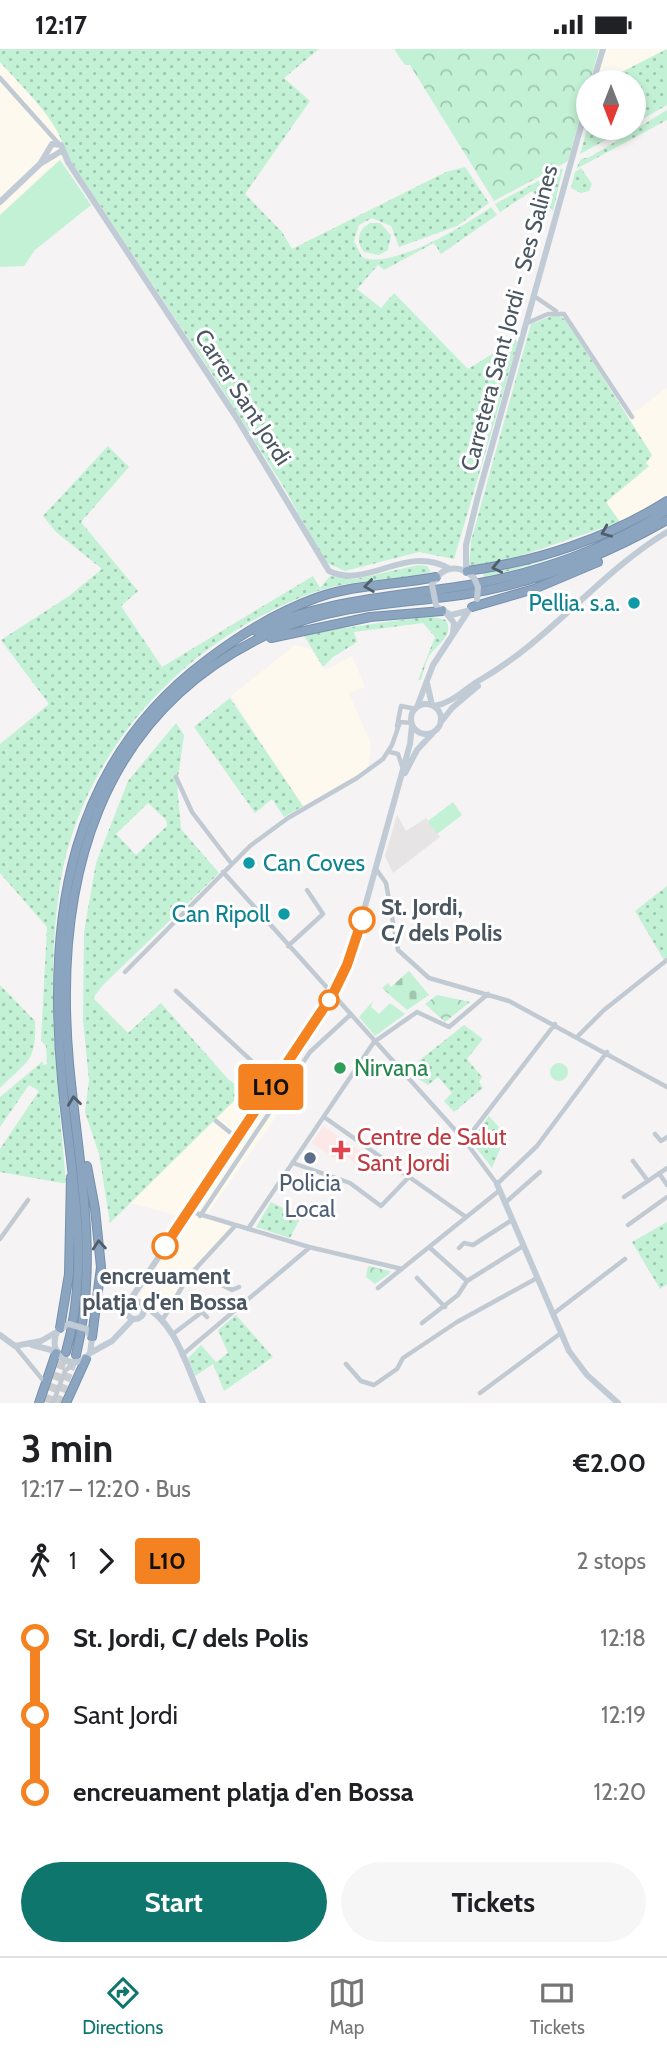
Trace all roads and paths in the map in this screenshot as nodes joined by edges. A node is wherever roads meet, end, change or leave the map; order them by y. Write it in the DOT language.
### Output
graph roads {
  1 [pos="603,49"];
  2 [pos="597,70"];
  3 [pos="0,78"];
  4 [pos="48,131"];
  5 [pos="577,140"];
  6 [pos="51,146"];
  7 [pos="59,151"];
  8 [pos="40,164"];
  9 [pos="0,202"];
  10 [pos="534,296"];
  11 [pos="557,311"];
  12 [pos="526,323"];
  13 [pos="632,417"];
  14 [pos="667,501"];
  15 [pos="667,510"];
  16 [pos="667,520"];
  17 [pos="667,532"];
  18 [pos="628,542"];
  19 [pos="466,545"];
  20 [pos="426,559"];
  21 [pos="451,568"];
  22 [pos="469,573"];
  23 [pos="435,579"];
  24 [pos="473,605"];
  25 [pos="442,610"];
  26 [pos="453,636"];
  27 [pos="251,643"];
  28 [pos="219,651"];
  29 [pos="427,681"];
  30 [pos="481,681"];
  31 [pos="433,706"];
  32 [pos="416,708"];
  33 [pos="441,722"];
  34 [pos="412,724"];
  35 [pos="397,730"];
  36 [pos="434,732"];
  37 [pos="389,752"];
  38 [pos="402,772"];
  39 [pos="177,777"];
  40 [pos="400,784"];
  41 [pos="231,863"];
  42 [pos="376,868"];
  43 [pos="223,872"];
  44 [pos="307,890"];
  45 [pos="288,946"];
  46 [pos="665,962"];
  47 [pos="125,972"];
  48 [pos="176,991"];
  49 [pos="333,994"];
  50 [pos="488,995"];
  51 [pos="350,1015"];
  52 [pos="555,1024"];
  53 [pos="578,1037"];
  54 [pos="374,1042"];
  55 [pos="607,1052"];
  56 [pos="274,1083"];
  57 [pos="667,1087"];
  58 [pos="284,1091"];
  59 [pos="324,1117"];
  60 [pos="216,1121"];
  61 [pos="654,1134"];
  62 [pos="667,1137"];
  63 [pos="237,1138"];
  64 [pos="79,1141"];
  65 [pos="465,1141"];
  66 [pos="72,1157"];
  67 [pos="633,1161"];
  68 [pos="293,1163"];
  69 [pos="667,1168"];
  70 [pos="540,1172"];
  71 [pos="659,1173"];
  72 [pos="409,1177"];
  73 [pos="648,1181"];
  74 [pos="667,1185"];
  75 [pos="498,1187"];
  76 [pos="624,1197"];
  77 [pos="667,1197"];
  78 [pos="28,1200"];
  79 [pos="505,1203"];
  80 [pos="189,1211"];
  81 [pos="200,1216"];
  82 [pos="466,1217"];
  83 [pos="512,1220"];
  84 [pos="236,1225"];
  85 [pos="628,1225"];
  86 [pos="248,1229"];
  87 [pos="0,1239"];
  88 [pos="524,1246"];
  89 [pos="309,1247"];
  90 [pos="429,1247"];
  91 [pos="459,1248"];
  92 [pos="625,1259"];
  93 [pos="402,1269"];
  94 [pos="193,1271"];
  95 [pos="537,1277"];
  96 [pos="417,1278"];
  97 [pos="467,1282"];
  98 [pos="239,1287"];
  99 [pos="378,1288"];
  100 [pos="136,1289"];
  101 [pos="140,1303"];
  102 [pos="126,1307"];
  103 [pos="445,1307"];
  104 [pos="553,1314"];
  105 [pos="142,1316"];
  106 [pos="160,1317"];
  107 [pos="207,1317"];
  108 [pos="133,1319"];
  109 [pos="422,1323"];
  110 [pos="122,1329"];
  111 [pos="58,1330"];
  112 [pos="561,1333"];
  113 [pos="0,1335"];
  114 [pos="172,1335"];
  115 [pos="92,1338"];
  116 [pos="111,1341"];
  117 [pos="30,1345"];
  118 [pos="15,1346"];
  119 [pos="55,1352"];
  120 [pos="182,1355"];
  121 [pos="64,1356"];
  122 [pos="88,1356"];
  123 [pos="75,1359"];
  124 [pos="346,1364"];
  125 [pos="65,1371"];
  126 [pos="42,1379"];
  127 [pos="480,1393"];
  128 [pos="39,1403"];
  129 [pos="53,1403"];
  130 [pos="66,1403"];
  131 [pos="203,1403"];
  132 [pos="618,1403"];
  1 -- 2 [label="main road"];
  3 -- 4 [label="street"];
  4 -- 6 [label="street"];
  4 -- 7 [label="street"];
  5 -- 10 [label="main road, Carretera Sant Jordi - Ses Salines"];
  6 -- 7 [label="main road"];
  6 -- 7 [label="main road, Carrer Sant Jordi"];
  6 -- 8 [label="main road"];
  7 -- 8 [label="main road"];
  7 -- 20 [label="main road, Carrer Sant Jordi"];
  8 -- 9 [label="main road"];
  10 -- 11 [label="street"];
  10 -- 12 [label="main road, Carretera Sant Jordi - Ses Salines"];
  11 -- 12 [label="street"];
  11 -- 13 [label="street"];
  12 -- 19 [label="main road, Carretera Sant Jordi - Ses Salines"];
  14 -- 22 [label="highway, one-way"];
  15 -- 28 [label="highway"];
  16 -- 18 [label="highway"];
  17 -- 30 [label="main road"];
  18 -- 24 [label="highway"];
  18 -- 27 [label="highway"];
  19 -- 21 [label="main road, Carretera Sant Jordi - Ses Salines"];
  19 -- 22 [label="main road, Carretera Sant Jordi - Ses Salines"];
  20 -- 21 [label="main road"];
  20 -- 23 [label="main road"];
  21 -- 22 [label="main road"];
  21 -- 23 [label="main road"];
  22 -- 24 [label="main road, bridge"];
  23 -- 25 [label="main road, bridge"];
  23 -- 28 [label="highway, one-way"];
  24 -- 25 [label="main road"];
  24 -- 26 [label="main road"];
  25 -- 26 [label="main road"];
  25 -- 27 [label="highway"];
  26 -- 29 [label="main road"];
  64 -- 27 [label="highway, one-way"];
  28 -- 66 [label="highway"];
  29 -- 31 [label="main road"];
  29 -- 32 [label="main road"];
  30 -- 31 [label="main road"];
  30 -- 33 [label="main road"];
  31 -- 32 [label="main road"];
  31 -- 33 [label="main road"];
  32 -- 34 [label="main road"];
  32 -- 35 [label="street"];
  33 -- 36 [label="main road"];
  34 -- 35 [label="street"];
  34 -- 36 [label="main road"];
  34 -- 38 [label="main road"];
  35 -- 37 [label="street"];
  36 -- 40 [label="main road"];
  37 -- 38 [label="street"];
  37 -- 41 [label="street"];
  38 -- 40 [label="main road"];
  39 -- 41 [label="street"];
  40 -- 42 [label="main road"];
  41 -- 43 [label="street"];
  42 -- 49 [label="main road"];
  42 -- 50 [label="street"];
  43 -- 45 [label="street"];
  43 -- 47 [label="street"];
  44 -- 45 [label="street"];
  45 -- 49 [label="street"];
  46 -- 53 [label="street"];
  48 -- 56 [label="street"];
  49 -- 51 [label="street"];
  49 -- 56 [label="main road"];
  50 -- 52 [label="street"];
  50 -- 54 [label="street"];
  51 -- 54 [label="street"];
  51 -- 58 [label="street"];
  52 -- 53 [label="street"];
  52 -- 65 [label="street"];
  53 -- 55 [label="street"];
  54 -- 59 [label="street"];
  54 -- 65 [label="street"];
  55 -- 57 [label="street"];
  55 -- 75 [label="street"];
  56 -- 58 [label="street"];
  56 -- 63 [label="main road"];
  58 -- 81 [label="street"];
  59 -- 68 [label="street"];
  59 -- 72 [label="street"];
  60 -- 63 [label="street"];
  61 -- 62 [label="street"];
  63 -- 80 [label="main road"];
  115 -- 64 [label="highway, one-way"];
  64 -- 123 [label="highway"];
  65 -- 75 [label="street"];
  66 -- 111 [label="highway"];
  66 -- 121 [label="highway"];
  67 -- 73 [label="street"];
  68 -- 72 [label="street"];
  68 -- 86 [label="street"];
  69 -- 71 [label="street"];
  70 -- 79 [label="street"];
  71 -- 73 [label="street"];
  71 -- 74 [label="street"];
  72 -- 82 [label="street"];
  73 -- 76 [label="street"];
  75 -- 79 [label="main road"];
  75 -- 82 [label="street"];
  77 -- 85 [label="street"];
  78 -- 87 [label="street"];
  79 -- 83 [label="main road"];
  80 -- 81 [label="street"];
  80 -- 100 [label="main road"];
  81 -- 84 [label="street"];
  82 -- 90 [label="street"];
  83 -- 88 [label="main road"];
  83 -- 91 [label="street"];
  84 -- 86 [label="street"];
  84 -- 94 [label="street"];
  86 -- 89 [label="street"];
  88 -- 95 [label="main road"];
  88 -- 97 [label="street"];
  89 -- 93 [label="street"];
  89 -- 120 [label="street"];
  90 -- 93 [label="street"];
  90 -- 97 [label="street"];
  92 -- 104 [label="street"];
  93 -- 99 [label="street"];
  94 -- 98 [label="street"];
  94 -- 106 [label="street"];
  95 -- 104 [label="main road"];
  95 -- 124 [label="street"];
  96 -- 103 [label="street"];
  97 -- 103 [label="street"];
  100 -- 101 [label="main road"];
  100 -- 102 [label="main road"];
  101 -- 102 [label="main road"];
  101 -- 105 [label="main road"];
  101 -- 106 [label="main road"];
  102 -- 108 [label="main road"];
  102 -- 110 [label="main road"];
  103 -- 109 [label="street"];
  104 -- 112 [label="main road"];
  105 -- 106 [label="main road"];
  105 -- 108 [label="main road"];
  106 -- 114 [label="main road"];
  107 -- 114 [label="street"];
  108 -- 110 [label="main road"];
  110 -- 116 [label="main road"];
  111 -- 115 [label="main road, bridge"];
  111 -- 117 [label="main road"];
  111 -- 119 [label="main road"];
  112 -- 127 [label="street"];
  112 -- 132 [label="main road"];
  113 -- 118 [label="main road"];
  114 -- 120 [label="main road"];
  115 -- 116 [label="main road"];
  115 -- 122 [label="main road"];
  116 -- 122 [label="main road"];
  117 -- 118 [label="main road"];
  117 -- 119 [label="main road"];
  118 -- 126 [label="street"];
  119 -- 121 [label="main road"];
  119 -- 128 [label="highway"];
  120 -- 131 [label="main road"];
  121 -- 123 [label="main road"];
  121 -- 125 [label="street"];
  122 -- 123 [label="main road"];
  122 -- 130 [label="highway"];
  123 -- 125 [label="street"];
  125 -- 129 [label="street"];
}
